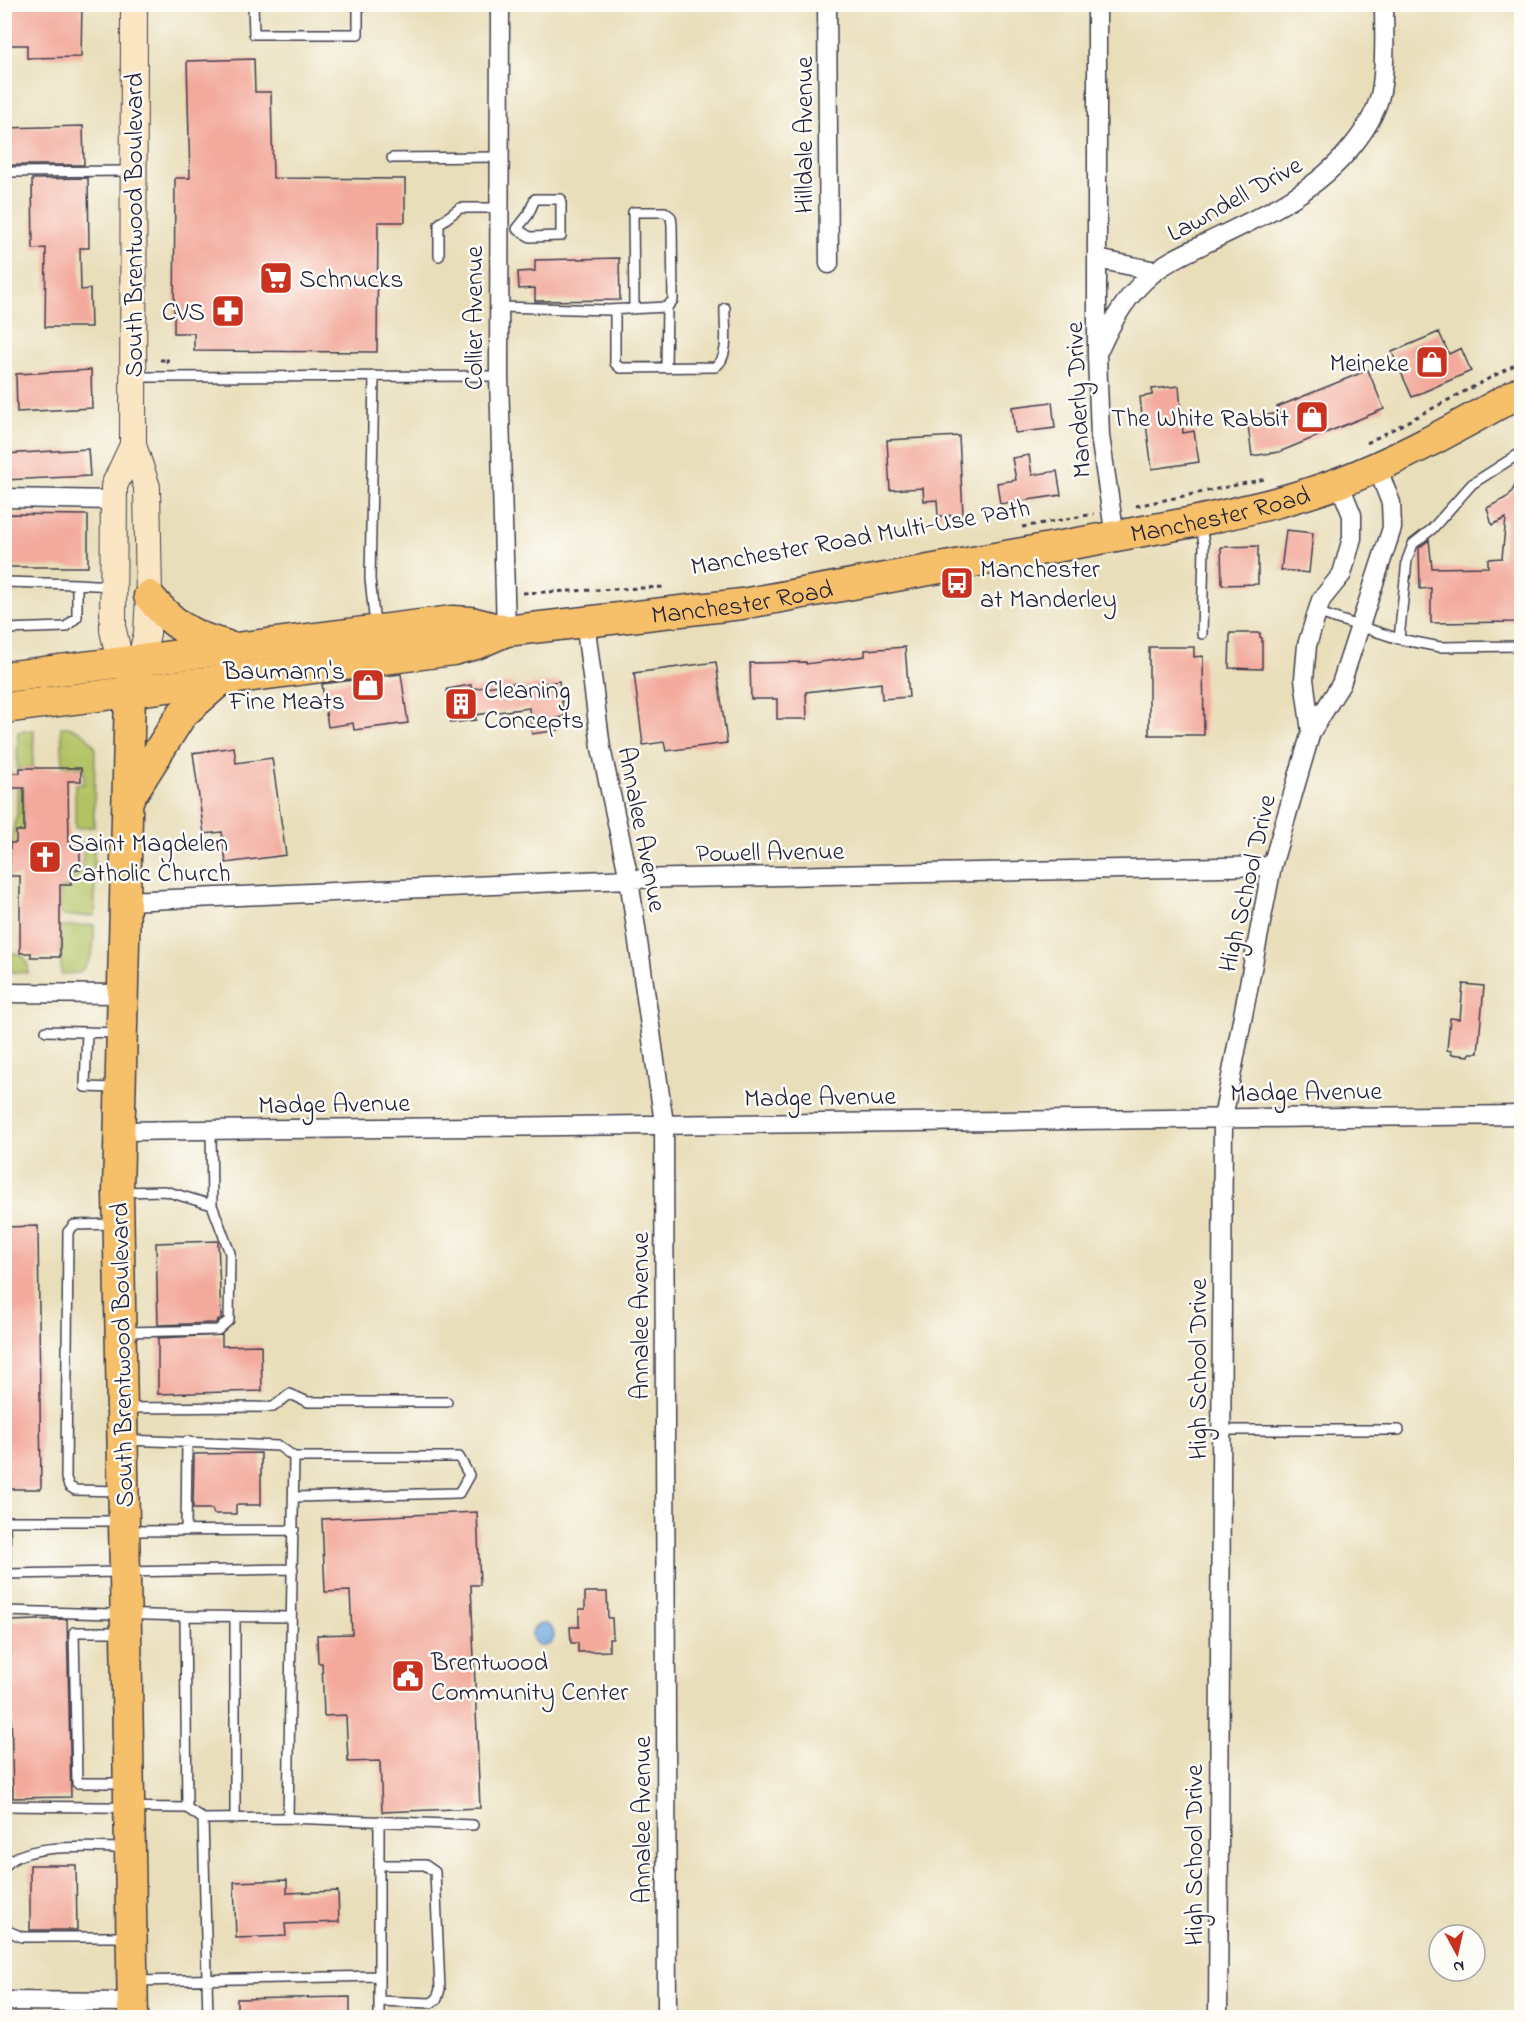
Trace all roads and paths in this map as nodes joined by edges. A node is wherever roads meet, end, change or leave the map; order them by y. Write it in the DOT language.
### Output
graph roads {
  1 [pos="134,4"];
  2 [pos="254,4"];
  3 [pos="358,4"];
  4 [pos="500,4"];
  5 [pos="827,4"];
  6 [pos="1097,4"];
  7 [pos="1384,4"];
  8 [pos="498,157"];
  9 [pos="392,158"];
  10 [pos="132,171"];
  11 [pos="4,172"];
  12 [pos="498,208"];
  13 [pos="517,229"];
  14 [pos="498,230"];
  15 [pos="438,256"];
  16 [pos="1097,260"];
  17 [pos="829,264"];
  18 [pos="1156,271"];
  19 [pos="670,304"];
  20 [pos="498,307"];
  21 [pos="634,307"];
  22 [pos="724,308"];
  23 [pos="615,310"];
  24 [pos="168,354"];
  25 [pos="1097,355"];
  26 [pos="160,360"];
  27 [pos="167,360"];
  28 [pos="1521,360"];
  29 [pos="666,367"];
  30 [pos="166,368"];
  31 [pos="134,376"];
  32 [pos="374,376"];
  33 [pos="498,376"];
  34 [pos="1521,392"];
  35 [pos="133,445"];
  36 [pos="1521,452"];
  37 [pos="1370,456"];
  38 [pos="1270,478"];
  39 [pos="1339,483"];
  40 [pos="4,498"];
  41 [pos="114,500"];
  42 [pos="1132,507"];
  43 [pos="1094,514"];
  44 [pos="1199,520"];
  45 [pos="1019,528"];
  46 [pos="1115,537"];
  47 [pos="4,582"];
  48 [pos="77,584"];
  49 [pos="113,586"];
  50 [pos="670,587"];
  51 [pos="523,593"];
  52 [pos="149,596"];
  53 [pos="1316,612"];
  54 [pos="585,621"];
  55 [pos="1359,624"];
  56 [pos="4,629"];
  57 [pos="375,631"];
  58 [pos="506,631"];
  59 [pos="1203,634"];
  60 [pos="1398,639"];
  61 [pos="1521,646"];
  62 [pos="233,647"];
  63 [pos="130,661"];
  64 [pos="4,677"];
  65 [pos="222,679"];
  66 [pos="130,692"];
  67 [pos="4,708"];
  68 [pos="1311,732"];
  69 [pos="127,801"];
  70 [pos="1272,866"];
  71 [pos="629,879"];
  72 [pos="126,901"];
  73 [pos="4,993"];
  74 [pos="122,994"];
  75 [pos="46,1031"];
  76 [pos="87,1032"];
  77 [pos="122,1033"];
  78 [pos="121,1089"];
  79 [pos="1521,1115"];
  80 [pos="1223,1118"];
  81 [pos="664,1123"];
  82 [pos="212,1130"];
  83 [pos="120,1131"];
  84 [pos="118,1192"];
  85 [pos="212,1205"];
  86 [pos="118,1225"];
  87 [pos="120,1332"];
  88 [pos="447,1402"];
  89 [pos="121,1408"];
  90 [pos="1222,1430"];
  91 [pos="1399,1430"];
  92 [pos="122,1440"];
  93 [pos="187,1441"];
  94 [pos="294,1457"];
  95 [pos="123,1491"];
  96 [pos="294,1497"];
  97 [pos="123,1526"];
  98 [pos="186,1530"];
  99 [pos="294,1530"];
  100 [pos="293,1569"];
  101 [pos="124,1573"];
  102 [pos="4,1611"];
  103 [pos="185,1616"];
  104 [pos="234,1617"];
  105 [pos="290,1617"];
  106 [pos="125,1623"];
  107 [pos="128,1795"];
  108 [pos="4,1806"];
  109 [pos="187,1808"];
  110 [pos="235,1818"];
  111 [pos="288,1818"];
  112 [pos="203,1819"];
  113 [pos="379,1821"];
  114 [pos="473,1825"];
  115 [pos="129,1848"];
  116 [pos="379,1865"];
  117 [pos="4,1868"];
  118 [pos="4,1923"];
  119 [pos="130,1936"];
  120 [pos="379,1977"];
  121 [pos="206,1980"];
  122 [pos="132,2000"];
  123 [pos="4,2001"];
  124 [pos="379,2001"];
  125 [pos="208,2018"];
  126 [pos="379,2018"];
  127 [pos="667,2018"];
  128 [pos="1218,2018"];
  1 -- 10 [label="main road, South Brentwood Boulevard"];
  2 -- 3 [label="lane"];
  4 -- 8 [label="street, Collier Avenue"];
  5 -- 17 [label="street, Hilldale Avenue"];
  6 -- 16 [label="street, Manderly Drive"];
  7 -- 18 [label="street, Lawndell Drive"];
  8 -- 9 [label="lane"];
  8 -- 12 [label="street, Collier Avenue"];
  10 -- 11 [label="lane"];
  10 -- 31 [label="main road, South Brentwood Boulevard"];
  12 -- 14 [label="street, Collier Avenue"];
  12 -- 15 [label="lane"];
  13 -- 13 [label="lane"];
  13 -- 14 [label="lane"];
  14 -- 20 [label="street, Collier Avenue"];
  16 -- 18 [label="street"];
  16 -- 25 [label="street, Manderly Drive"];
  18 -- 25 [label="street, Lawndell Drive"];
  19 -- 21 [label="lane"];
  19 -- 21 [label="lane"];
  19 -- 29 [label="lane"];
  20 -- 23 [label="lane"];
  20 -- 33 [label="street, Collier Avenue"];
  21 -- 23 [label="lane"];
  22 -- 29 [label="lane"];
  23 -- 29 [label="lane"];
  24 -- 27 [label="path"];
  25 -- 46 [label="street, Manderly Drive"];
  26 -- 27 [label="path"];
  27 -- 30 [label="path"];
  28 -- 37 [label="path"];
  31 -- 32 [label="lane"];
  31 -- 35 [label="main road, South Brentwood Boulevard"];
  32 -- 33 [label="lane"];
  32 -- 57 [label="lane"];
  33 -- 58 [label="street, Collier Avenue"];
  34 -- 37 [label="main road, Manchester Road"];
  35 -- 41 [label="main road, South Brentwood Boulevard"];
  35 -- 52 [label="main road, South Brentwood Boulevard"];
  36 -- 60 [label="lane"];
  37 -- 39 [label="main road, Manchester Road"];
  37 -- 55 [label="street, High School Drive"];
  38 -- 42 [label="path"];
  39 -- 44 [label="main road, Manchester Road"];
  39 -- 53 [label="street, High School Drive"];
  40 -- 41 [label="street"];
  41 -- 49 [label="main road, South Brentwood Boulevard"];
  43 -- 45 [label="path, Manchester Road Multi-Use Path"];
  44 -- 46 [label="main road, Manchester Road"];
  44 -- 59 [label="lane"];
  46 -- 54 [label="main road, Manchester Road"];
  47 -- 48 [label="lane"];
  48 -- 49 [label="lane"];
  48 -- 56 [label="lane"];
  49 -- 63 [label="main road, South Brentwood Boulevard"];
  50 -- 51 [label="path, Manchester Road Multi-Use Path"];
  52 -- 62 [label="main road"];
  52 -- 63 [label="main road, South Brentwood Boulevard"];
  53 -- 55 [label="lane"];
  53 -- 68 [label="street, High School Drive"];
  54 -- 58 [label="main road, Manchester Road"];
  54 -- 71 [label="street, Annalee Avenue"];
  55 -- 60 [label="lane"];
  55 -- 68 [label="street, High School Drive"];
  57 -- 58 [label="main road, Manchester Road"];
  57 -- 62 [label="main road, Manchester Road"];
  58 -- 65 [label="main road, Manchester Road"];
  60 -- 61 [label="lane"];
  62 -- 63 [label="main road, Manchester Road"];
  63 -- 64 [label="main road, Manchester Road"];
  63 -- 66 [label="main road, South Brentwood Boulevard"];
  65 -- 66 [label="main road, Manchester Road"];
  65 -- 69 [label="main road"];
  66 -- 67 [label="main road, Manchester Road"];
  66 -- 69 [label="main road, South Brentwood Boulevard"];
  68 -- 70 [label="street, High School Drive"];
  69 -- 72 [label="main road, South Brentwood Boulevard"];
  70 -- 71 [label="street, Powell Avenue"];
  70 -- 80 [label="street, High School Drive"];
  71 -- 72 [label="street, Powell Avenue"];
  71 -- 81 [label="street, Annalee Avenue"];
  72 -- 74 [label="main road, South Brentwood Boulevard"];
  73 -- 74 [label="street"];
  74 -- 77 [label="main road, South Brentwood Boulevard"];
  75 -- 76 [label="lane"];
  76 -- 77 [label="lane"];
  76 -- 78 [label="lane"];
  77 -- 78 [label="main road, South Brentwood Boulevard"];
  78 -- 83 [label="main road, South Brentwood Boulevard"];
  79 -- 80 [label="street, Madge Avenue"];
  80 -- 81 [label="street, Madge Avenue"];
  80 -- 90 [label="street, High School Drive"];
  81 -- 82 [label="street, Madge Avenue"];
  81 -- 127 [label="street, Annalee Avenue"];
  82 -- 83 [label="street, Madge Avenue"];
  82 -- 85 [label="lane"];
  83 -- 84 [label="main road, South Brentwood Boulevard"];
  84 -- 85 [label="lane"];
  84 -- 86 [label="main road, South Brentwood Boulevard"];
  85 -- 87 [label="lane"];
  86 -- 87 [label="main road, South Brentwood Boulevard"];
  86 -- 95 [label="lane"];
  87 -- 89 [label="main road, South Brentwood Boulevard"];
  88 -- 89 [label="lane"];
  89 -- 92 [label="main road, South Brentwood Boulevard"];
  90 -- 91 [label="lane"];
  90 -- 128 [label="street, High School Drive"];
  92 -- 93 [label="lane"];
  92 -- 95 [label="main road, South Brentwood Boulevard"];
  93 -- 94 [label="lane"];
  93 -- 98 [label="lane"];
  94 -- 96 [label="lane"];
  94 -- 96 [label="lane"];
  95 -- 97 [label="main road, South Brentwood Boulevard"];
  96 -- 99 [label="lane"];
  97 -- 98 [label="lane"];
  97 -- 101 [label="main road, South Brentwood Boulevard"];
  97 -- 101 [label="lane"];
  98 -- 99 [label="lane"];
  99 -- 100 [label="lane"];
  100 -- 101 [label="lane"];
  100 -- 105 [label="lane"];
  101 -- 106 [label="main road, South Brentwood Boulevard"];
  102 -- 106 [label="lane"];
  103 -- 104 [label="lane"];
  103 -- 106 [label="lane"];
  103 -- 109 [label="lane"];
  104 -- 105 [label="lane"];
  104 -- 110 [label="lane"];
  105 -- 111 [label="lane"];
  106 -- 107 [label="main road, South Brentwood Boulevard"];
  106 -- 107 [label="lane"];
  107 -- 108 [label="lane"];
  107 -- 109 [label="lane"];
  107 -- 115 [label="main road, South Brentwood Boulevard"];
  109 -- 112 [label="lane"];
  110 -- 111 [label="lane"];
  110 -- 112 [label="lane"];
  111 -- 113 [label="lane"];
  112 -- 121 [label="lane"];
  113 -- 114 [label="lane"];
  113 -- 116 [label="lane"];
  115 -- 117 [label="lane"];
  115 -- 119 [label="main road, South Brentwood Boulevard"];
  116 -- 120 [label="lane"];
  116 -- 124 [label="lane"];
  118 -- 119 [label="lane"];
  119 -- 122 [label="main road, South Brentwood Boulevard"];
  120 -- 121 [label="lane"];
  120 -- 124 [label="lane"];
  121 -- 122 [label="lane"];
  121 -- 125 [label="lane"];
  122 -- 123 [label="street"];
  124 -- 126 [label="lane"];
}
